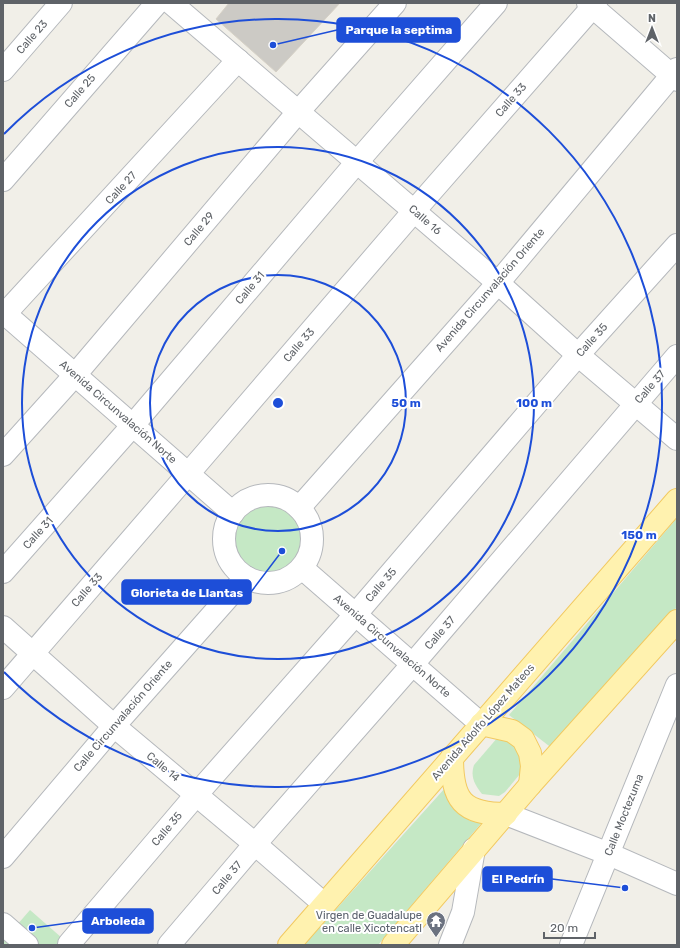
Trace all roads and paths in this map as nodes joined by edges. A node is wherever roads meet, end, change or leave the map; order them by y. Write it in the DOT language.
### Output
graph roads {
  1 [pos="61,3"];
  2 [pos="157,3"];
  3 [pos="172,3"];
  4 [pos="395,3"];
  5 [pos="496,3"];
  6 [pos="592,4"];
  7 [pos="238,60"];
  8 [pos="3,70"];
  9 [pos="675,75"];
  10 [pos="298,112"];
  11 [pos="357,162"];
  12 [pos="3,180"];
  13 [pos="414,211"];
  14 [pos="677,245"];
  15 [pos="498,283"];
  16 [pos="4,314"];
  17 [pos="578,355"];
  18 [pos="677,356"];
  19 [pos="75,375"];
  20 [pos="636,404"];
  21 [pos="133,425"];
  22 [pos="677,439"];
  23 [pos="3,455"];
  24 [pos="188,474"];
  25 [pos="677,500"];
  26 [pos="299,508"];
  27 [pos="233,513"];
  28 [pos="302,568"];
  29 [pos="3,572"];
  30 [pos="246,577"];
  31 [pos="355,615"];
  32 [pos="676,625"];
  33 [pos="3,627"];
  34 [pos="33,653"];
  35 [pos="412,665"];
  36 [pos="677,685"];
  37 [pos="3,688"];
  38 [pos="481,724"];
  39 [pos="114,726"];
  40 [pos="452,757"];
  41 [pos="530,786"];
  42 [pos="196,795"];
  43 [pos="506,814"];
  44 [pos="255,844"];
  45 [pos="474,849"];
  46 [pos="609,854"];
  47 [pos="3,857"];
  48 [pos="677,884"];
  49 [pos="324,904"];
  50 [pos="3,924"];
  51 [pos="69,944"];
  52 [pos="27,945"];
  53 [pos="169,945"];
  54 [pos="289,945"];
  55 [pos="393,945"];
  56 [pos="450,945"];
  57 [pos="571,945"];
  1 -- 8 [label="street, Calle 23"];
  2 -- 12 [label="street, Calle 25"];
  3 -- 7 [label="street, Calle 16"];
  4 -- 10 [label="street, Calle 29"];
  5 -- 11 [label="street, Calle 31"];
  6 -- 9 [label="street"];
  6 -- 13 [label="street, Calle 33"];
  7 -- 10 [label="street, Calle 16"];
  7 -- 16 [label="street, Calle 27"];
  9 -- 15 [label="street, Avenida Circunvalación Oriente"];
  10 -- 11 [label="street, Calle 16"];
  10 -- 19 [label="street, Calle 29"];
  11 -- 13 [label="street, Calle 16"];
  11 -- 21 [label="street, Calle 31"];
  13 -- 15 [label="street, Calle 16"];
  13 -- 24 [label="street, Calle 33"];
  14 -- 17 [label="street, Calle 35"];
  15 -- 17 [label="street, Calle 16"];
  15 -- 26 [label="street, Avenida Circunvalación Oriente"];
  16 -- 19 [label="street, Avenida Circunvalación Norte"];
  17 -- 20 [label="street, Calle 16"];
  17 -- 31 [label="street, Calle 35"];
  18 -- 20 [label="street, Calle 37"];
  19 -- 21 [label="street, Avenida Circunvalación Norte"];
  19 -- 23 [label="street, Calle 29"];
  20 -- 22 [label="street, Calle 16"];
  20 -- 35 [label="street, Calle 37"];
  21 -- 24 [label="street, Avenida Circunvalación Norte"];
  21 -- 29 [label="street, Calle 31"];
  24 -- 27 [label="street, Avenida Circunvalación Norte"];
  24 -- 34 [label="street, Calle 33"];
  25 -- 38 [label="main road, Avenida Adolfo López Mateos"];
  26 -- 27 [label="street"];
  26 -- 28 [label="street"];
  27 -- 30 [label="street"];
  28 -- 30 [label="street"];
  28 -- 31 [label="street, Avenida Circunvalación Norte"];
  30 -- 39 [label="street, Calle Circunvalación Oriente"];
  31 -- 35 [label="street, Avenida Circunvalación Norte"];
  31 -- 42 [label="street, Calle 35"];
  32 -- 41 [label="main road"];
  33 -- 34 [label="street, Calle 14"];
  34 -- 37 [label="street, Calle 33"];
  34 -- 39 [label="street, Calle 14"];
  35 -- 38 [label="street, Avenida Circunvalación Norte"];
  35 -- 44 [label="street, Calle 37"];
  36 -- 46 [label="street, Calle Moctezuma"];
  38 -- 40 [label="main road, Avenida Adolfo López Mateos"];
  38 -- 41 [label="main road"];
  39 -- 42 [label="street, Calle 14"];
  39 -- 47 [label="street, Calle Circunvalación Oriente"];
  40 -- 43 [label="main road"];
  40 -- 49 [label="main road, Avenida Adolfo López Mateos"];
  41 -- 43 [label="main road"];
  42 -- 44 [label="street, Calle 14"];
  42 -- 51 [label="street, Calle 35"];
  43 -- 45 [label="main road"];
  43 -- 46 [label="street"];
  44 -- 49 [label="street, Calle 14"];
  44 -- 53 [label="street, Calle 37"];
  45 -- 55 [label="main road"];
  45 -- 56 [label="street"];
  46 -- 48 [label="street"];
  46 -- 57 [label="street, Calle Moctezuma"];
  49 -- 54 [label="main road, Avenida Adolfo López Mateos"];
  50 -- 52 [label="street"];
}
